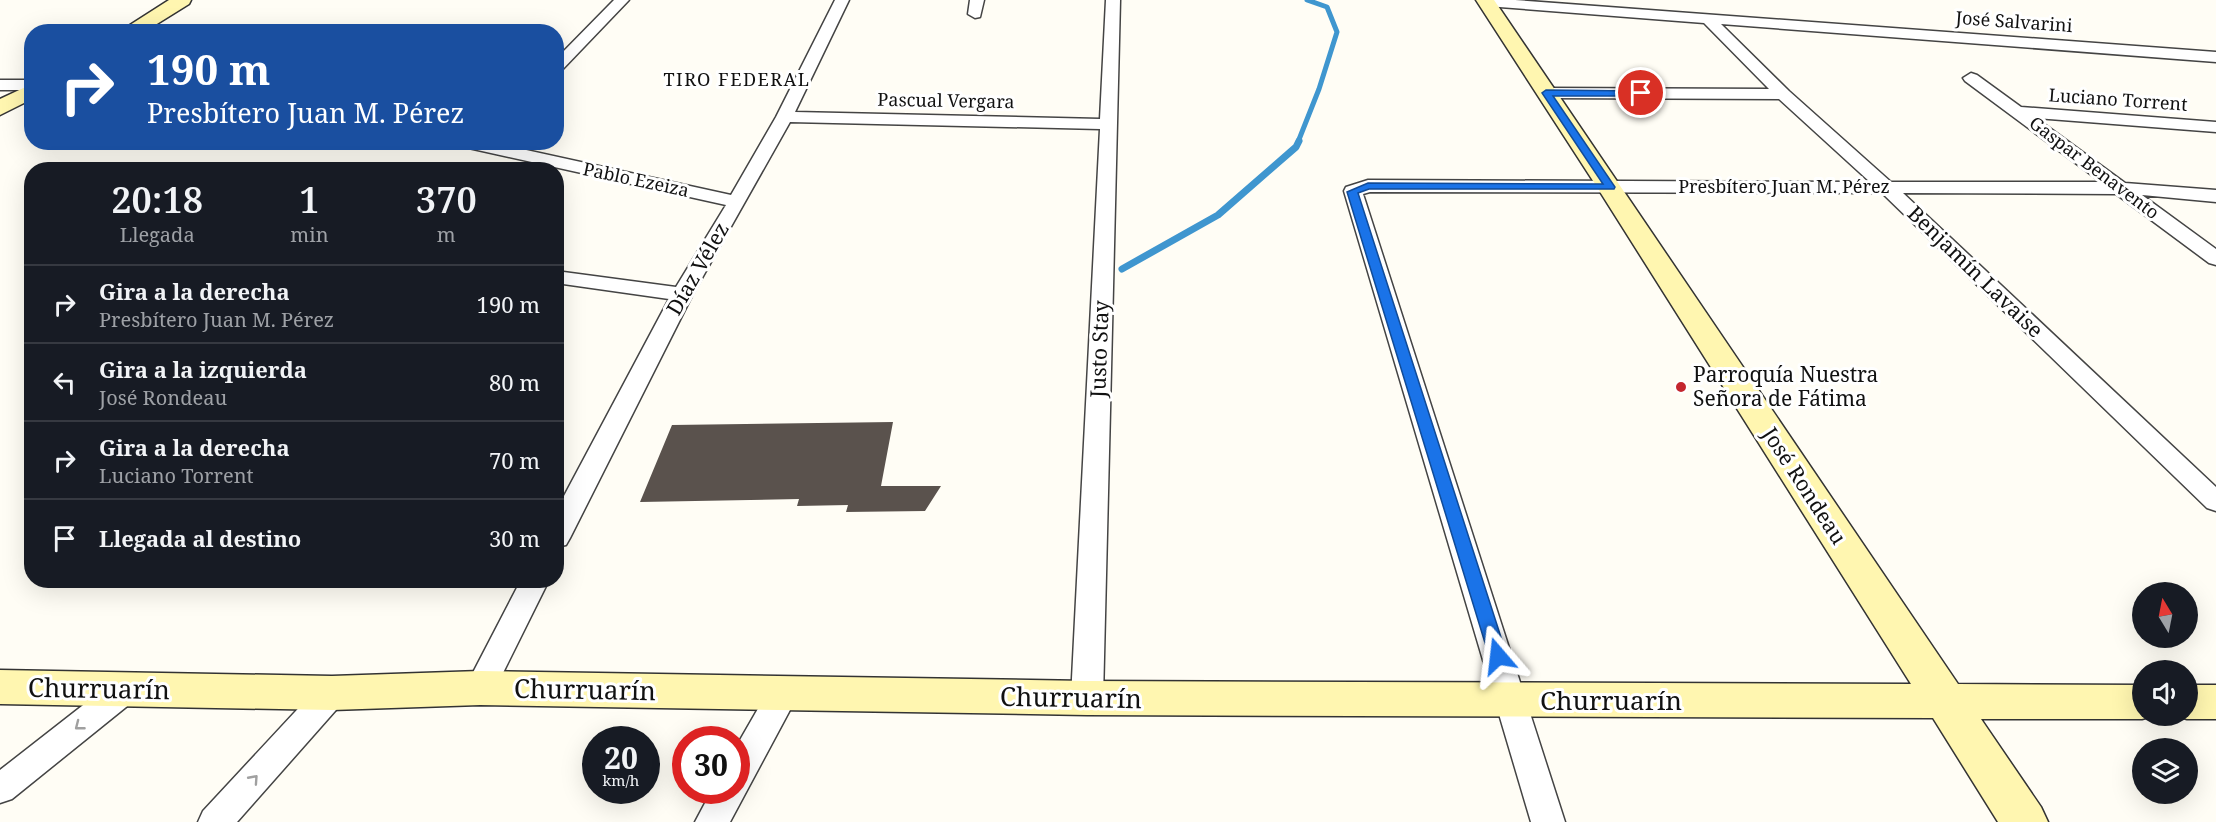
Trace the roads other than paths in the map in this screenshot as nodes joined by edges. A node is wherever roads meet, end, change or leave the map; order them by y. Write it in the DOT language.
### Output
graph roads {
  1 [pos="182,0"];
  2 [pos="622,0"];
  3 [pos="842,0"];
  4 [pos="1113,0"];
  5 [pos="1485,1"];
  6 [pos="1707,18"];
  7 [pos="142,24"];
  8 [pos="2216,57"];
  9 [pos="564,60"];
  10 [pos="1971,78"];
  11 [pos="0,85"];
  12 [pos="24,86"];
  13 [pos="24,92"];
  14 [pos="1546,93"];
  15 [pos="1783,94"];
  16 [pos="0,108"];
  17 [pos="2018,112"];
  18 [pos="784,117"];
  19 [pos="1108,124"];
  20 [pos="2216,127"];
  21 [pos="510,150"];
  22 [pos="563,162"];
  23 [pos="564,162"];
  24 [pos="1610,187"];
  25 [pos="1886,188"];
  26 [pos="2121,188"];
  27 [pos="2216,196"];
  28 [pos="737,202"];
  29 [pos="2216,260"];
  30 [pos="564,278"];
  31 [pos="682,294"];
  32 [pos="2216,502"];
  33 [pos="564,523"];
  34 [pos="531,588"];
  35 [pos="0,687"];
  36 [pos="480,688"];
  37 [pos="125,690"];
  38 [pos="332,693"];
  39 [pos="782,695"];
  40 [pos="1088,699"];
  41 [pos="1512,701"];
  42 [pos="1943,701"];
  43 [pos="2132,702"];
  44 [pos="2198,702"];
  45 [pos="2216,702"];
  46 [pos="750,753"];
  47 [pos="0,789"];
  48 [pos="722,804"];
  49 [pos="215,822"];
  50 [pos="712,822"];
  51 [pos="1548,822"];
  52 [pos="2024,822"];
  1 -- 7 [label="street"];
  2 -- 9 [label="street"];
  3 -- 18 [label="street, Díaz Vélez"];
  4 -- 19 [label="street, Justo Stay"];
  5 -- 6 [label="street, José Salvarini"];
  5 -- 14 [label="street, José Rondeau"];
  6 -- 8 [label="street, José Salvarini"];
  6 -- 15 [label="street, Benjamín Lavaise"];
  10 -- 17 [label="street, Gaspar Benavento"];
  11 -- 12 [label="street"];
  13 -- 16 [label="street"];
  14 -- 15 [label="street"];
  14 -- 24 [label="street, José Rondeau"];
  15 -- 25 [label="street, Benjamín Lavaise"];
  17 -- 20 [label="street, Luciano Torrent"];
  17 -- 26 [label="street, Gaspar Benavento"];
  18 -- 19 [label="street, Pascual Vergara"];
  18 -- 28 [label="street, Díaz Vélez"];
  19 -- 40 [label="street, Justo Stay"];
  21 -- 22 [label="street, Pablo Ezeiza"];
  23 -- 28 [label="street, Pablo Ezeiza"];
  24 -- 25 [label="street, Presbítero Juan M. Pérez"];
  24 -- 41 [label="street, Presbítero Juan M. Pérez"];
  24 -- 42 [label="street, José Rondeau"];
  25 -- 26 [label="street, Presbítero Juan M. Pérez"];
  25 -- 32 [label="street, Benjamín Lavaise"];
  26 -- 27 [label="street, Presbítero Juan M. Pérez"];
  26 -- 29 [label="street, Gaspar Benavento"];
  28 -- 31 [label="street, Díaz Vélez"];
  30 -- 31 [label="street"];
  31 -- 33 [label="street, Díaz Vélez"];
  34 -- 36 [label="street"];
  35 -- 37 [label="street, Churruarín"];
  36 -- 38 [label="street, Churruarín"];
  36 -- 39 [label="street, Churruarín"];
  37 -- 38 [label="street, Churruarín"];
  37 -- 47 [label="street, one-way"];
  49 -- 38 [label="street, one-way"];
  39 -- 40 [label="street, Churruarín"];
  39 -- 46 [label="street"];
  40 -- 41 [label="street, Churruarín"];
  41 -- 42 [label="street, Churruarín"];
  41 -- 51 [label="street"];
  42 -- 43 [label="street, Churruarín"];
  42 -- 52 [label="street, José Rondeau"];
  44 -- 45 [label="street"];
  48 -- 50 [label="street"];
}
